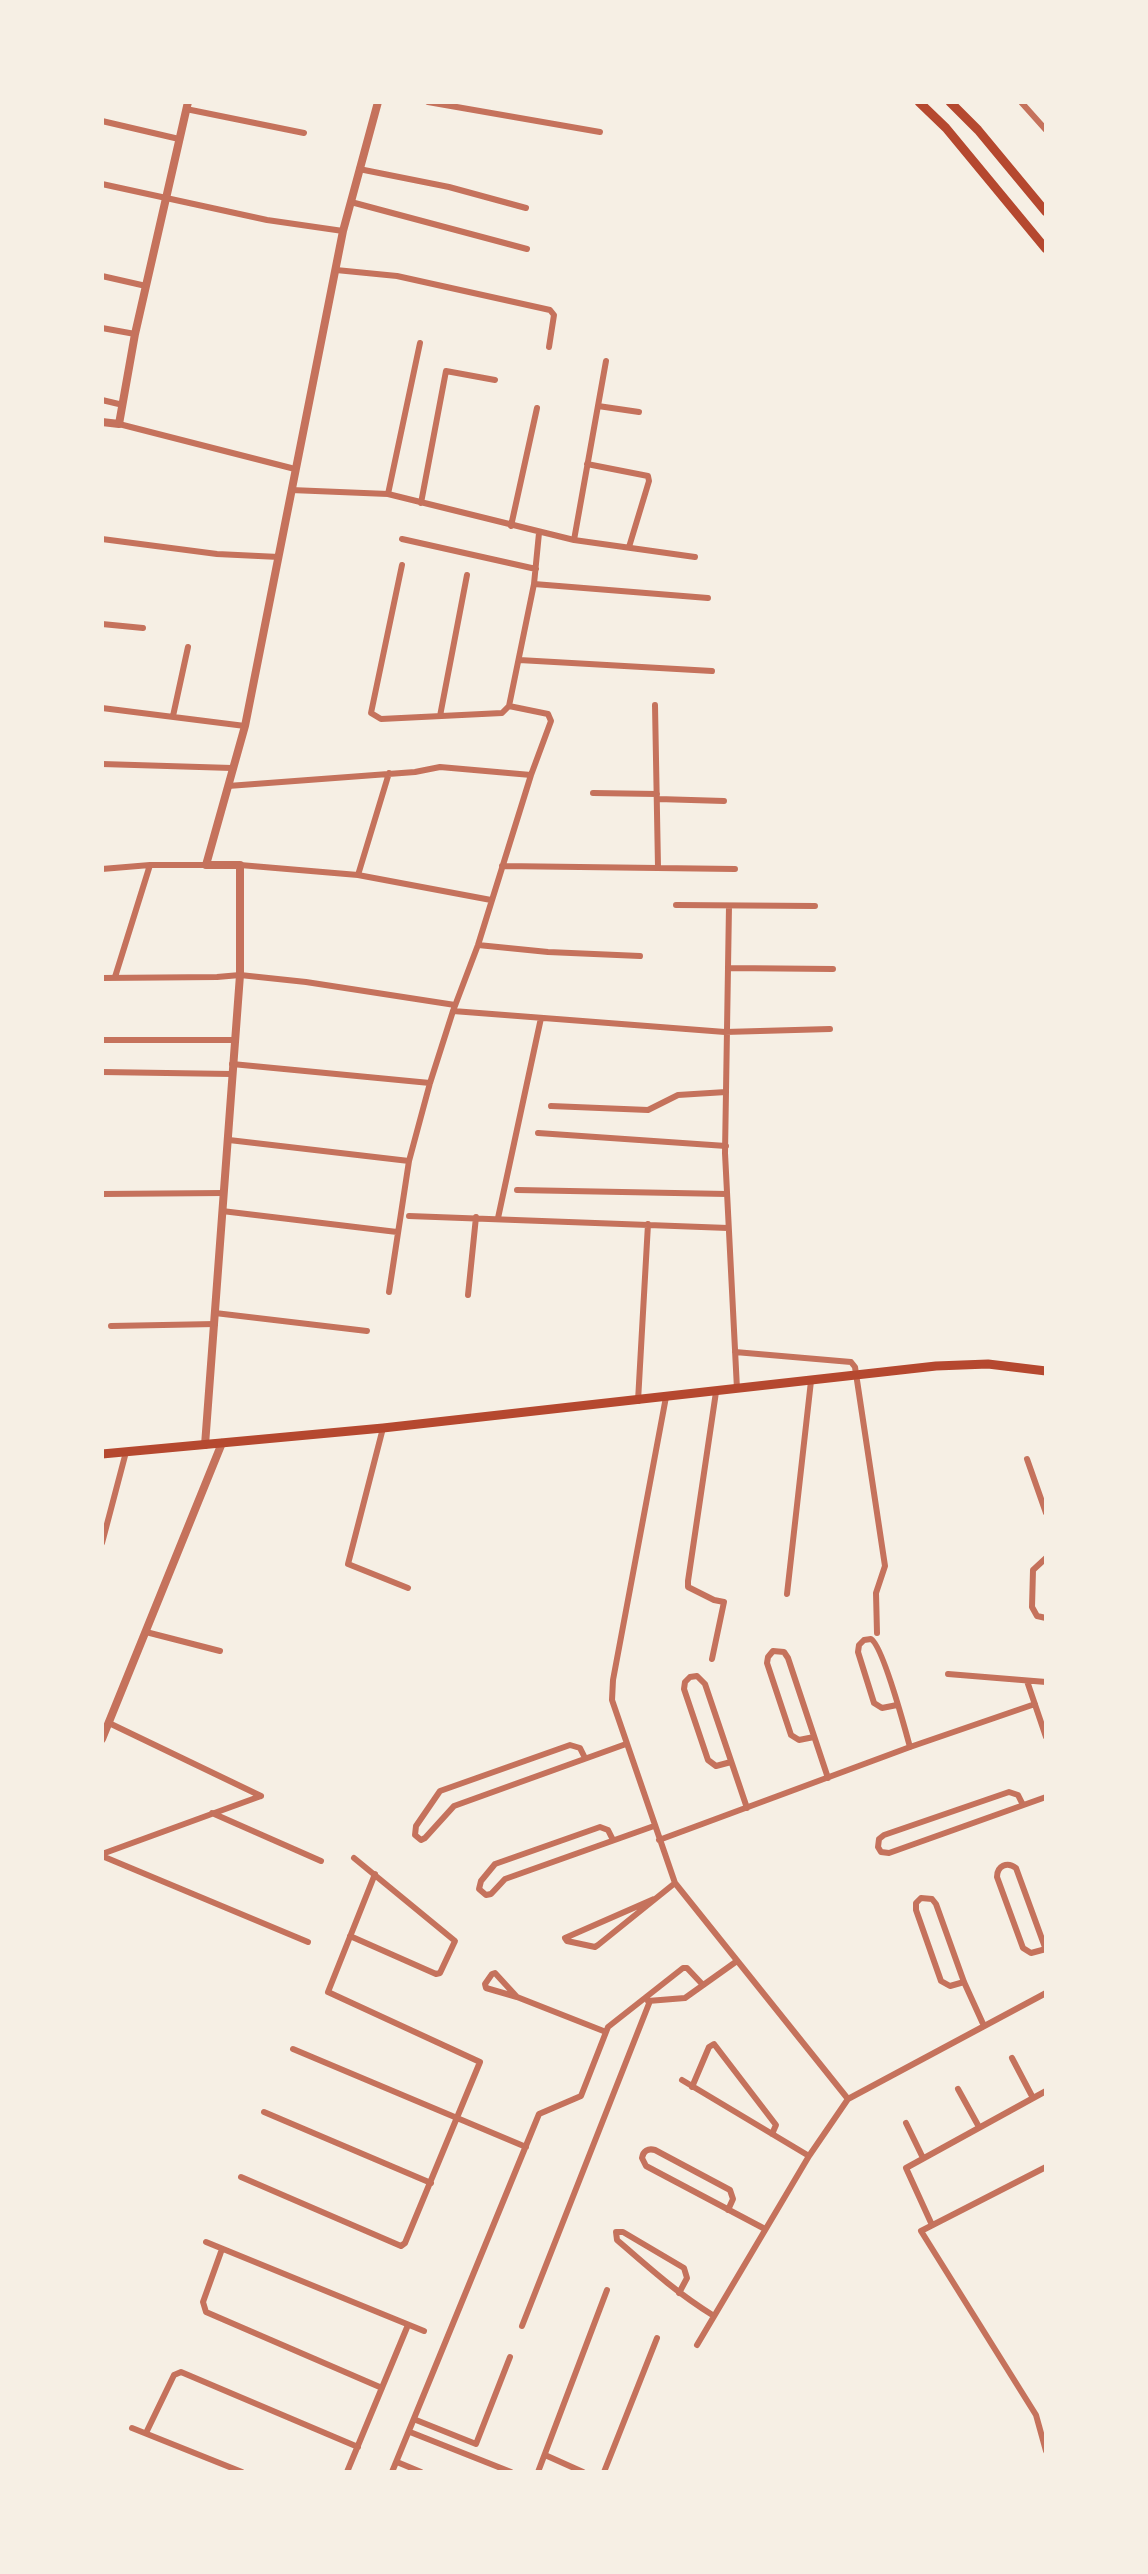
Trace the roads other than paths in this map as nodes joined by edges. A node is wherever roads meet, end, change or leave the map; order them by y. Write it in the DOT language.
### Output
graph roads {
  1 [pos="378,102"];
  2 [pos="428,102"];
  3 [pos="919,102"];
  4 [pos="950,102"];
  5 [pos="1021,102"];
  6 [pos="187,105"];
  7 [pos="102,121"];
  8 [pos="1046,130"];
  9 [pos="600,132"];
  10 [pos="304,133"];
  11 [pos="179,139"];
  12 [pos="359,169"];
  13 [pos="102,184"];
  14 [pos="165,197"];
  15 [pos="351,202"];
  16 [pos="526,208"];
  17 [pos="1046,212"];
  18 [pos="344,231"];
  19 [pos="526,249"];
  20 [pos="1046,249"];
  21 [pos="336,270"];
  22 [pos="102,276"];
  23 [pos="146,286"];
  24 [pos="102,328"];
  25 [pos="135,334"];
  26 [pos="420,343"];
  27 [pos="549,347"];
  28 [pos="606,361"];
  29 [pos="495,380"];
  30 [pos="102,400"];
  31 [pos="123,405"];
  32 [pos="598,406"];
  33 [pos="537,408"];
  34 [pos="639,412"];
  35 [pos="102,422"];
  36 [pos="119,424"];
  37 [pos="587,464"];
  38 [pos="296,469"];
  39 [pos="291,490"];
  40 [pos="388,494"];
  41 [pos="421,503"];
  42 [pos="511,526"];
  43 [pos="539,533"];
  44 [pos="102,539"];
  45 [pos="402,539"];
  46 [pos="573,540"];
  47 [pos="628,548"];
  48 [pos="279,557"];
  49 [pos="695,557"];
  50 [pos="402,565"];
  51 [pos="536,569"];
  52 [pos="467,575"];
  53 [pos="534,584"];
  54 [pos="708,598"];
  55 [pos="102,624"];
  56 [pos="143,628"];
  57 [pos="188,647"];
  58 [pos="519,660"];
  59 [pos="712,671"];
  60 [pos="655,705"];
  61 [pos="509,706"];
  62 [pos="102,708"];
  63 [pos="173,716"];
  64 [pos="440,716"];
  65 [pos="246,726"];
  66 [pos="102,764"];
  67 [pos="232,768"];
  68 [pos="389,773"];
  69 [pos="531,775"];
  70 [pos="228,786"];
  71 [pos="593,793"];
  72 [pos="658,797"];
  73 [pos="724,801"];
  74 [pos="150,865"];
  75 [pos="206,865"];
  76 [pos="240,865"];
  77 [pos="502,866"];
  78 [pos="658,867"];
  79 [pos="102,869"];
  80 [pos="735,869"];
  81 [pos="358,875"];
  82 [pos="491,900"];
  83 [pos="676,905"];
  84 [pos="729,906"];
  85 [pos="815,906"];
  86 [pos="478,945"];
  87 [pos="640,956"];
  88 [pos="728,968"];
  89 [pos="832,969"];
  90 [pos="240,975"];
  91 [pos="115,977"];
  92 [pos="102,978"];
  93 [pos="454,1008"];
  94 [pos="540,1018"];
  95 [pos="830,1029"];
  96 [pos="725,1032"];
  97 [pos="103,1040"];
  98 [pos="234,1040"];
  99 [pos="232,1064"];
  100 [pos="102,1072"];
  101 [pos="231,1074"];
  102 [pos="430,1083"];
  103 [pos="726,1092"];
  104 [pos="551,1106"];
  105 [pos="538,1133"];
  106 [pos="229,1140"];
  107 [pos="726,1146"];
  108 [pos="409,1161"];
  109 [pos="517,1190"];
  110 [pos="224,1193"];
  111 [pos="102,1194"];
  112 [pos="727,1194"];
  113 [pos="222,1211"];
  114 [pos="409,1216"];
  115 [pos="476,1217"];
  116 [pos="498,1218"];
  117 [pos="648,1224"];
  118 [pos="728,1228"];
  119 [pos="397,1232"];
  120 [pos="389,1292"];
  121 [pos="468,1296"];
  122 [pos="215,1313"];
  123 [pos="215,1324"];
  124 [pos="111,1326"];
  125 [pos="367,1331"];
  126 [pos="735,1352"];
  127 [pos="1046,1371"];
  128 [pos="856,1375"];
  129 [pos="811,1381"];
  130 [pos="736,1389"];
  131 [pos="716,1392"];
  132 [pos="666,1397"];
  133 [pos="638,1401"];
  134 [pos="383,1428"];
  135 [pos="222,1443"];
  136 [pos="205,1445"];
  137 [pos="126,1452"];
  138 [pos="102,1454"];
  139 [pos="1027,1459"];
  140 [pos="1038,1490"];
  141 [pos="1046,1492"];
  142 [pos="1045,1508"];
  143 [pos="102,1542"];
  144 [pos="1046,1558"];
  145 [pos="408,1588"];
  146 [pos="787,1594"];
  147 [pos="1046,1618"];
  148 [pos="146,1632"];
  149 [pos="877,1633"];
  150 [pos="220,1650"];
  151 [pos="712,1659"];
  152 [pos="948,1674"];
  153 [pos="1027,1681"];
  154 [pos="1046,1682"];
  155 [pos="1035,1704"];
  156 [pos="897,1705"];
  157 [pos="109,1723"];
  158 [pos="814,1737"];
  159 [pos="1046,1737"];
  160 [pos="102,1739"];
  161 [pos="626,1744"];
  162 [pos="910,1747"];
  163 [pos="585,1758"];
  164 [pos="731,1762"];
  165 [pos="828,1778"];
  166 [pos="1046,1797"];
  167 [pos="1023,1805"];
  168 [pos="747,1808"];
  169 [pos="211,1813"];
  170 [pos="654,1826"];
  171 [pos="614,1840"];
  172 [pos="659,1840"];
  173 [pos="102,1855"];
  174 [pos="354,1858"];
  175 [pos="321,1861"];
  176 [pos="375,1874"];
  177 [pos="675,1883"];
  178 [pos="654,1899"];
  179 [pos="350,1936"];
  180 [pos="308,1942"];
  181 [pos="1046,1950"];
  182 [pos="737,1960"];
  183 [pos="964,1982"];
  184 [pos="703,1985"];
  185 [pos="1046,1993"];
  186 [pos="517,1997"];
  187 [pos="641,2001"];
  188 [pos="650,2001"];
  189 [pos="984,2026"];
  190 [pos="606,2032"];
  191 [pos="293,2049"];
  192 [pos="1012,2058"];
  193 [pos="682,2080"];
  194 [pos="692,2087"];
  195 [pos="958,2089"];
  196 [pos="1046,2091"];
  197 [pos="848,2098"];
  198 [pos="1033,2098"];
  199 [pos="264,2112"];
  200 [pos="458,2119"];
  201 [pos="906,2122"];
  202 [pos="979,2127"];
  203 [pos="772,2134"];
  204 [pos="525,2147"];
  205 [pos="809,2156"];
  206 [pos="923,2158"];
  207 [pos="1046,2167"];
  208 [pos="241,2177"];
  209 [pos="431,2183"];
  210 [pos="728,2210"];
  211 [pos="932,2225"];
  212 [pos="765,2229"];
  213 [pos="206,2242"];
  214 [pos="222,2249"];
  215 [pos="607,2290"];
  216 [pos="679,2293"];
  217 [pos="714,2316"];
  218 [pos="408,2325"];
  219 [pos="522,2326"];
  220 [pos="424,2331"];
  221 [pos="657,2338"];
  222 [pos="697,2345"];
  223 [pos="510,2357"];
  224 [pos="382,2388"];
  225 [pos="416,2420"];
  226 [pos="132,2428"];
  227 [pos="410,2432"];
  228 [pos="146,2433"];
  229 [pos="358,2447"];
  230 [pos="1046,2451"];
  231 [pos="545,2455"];
  232 [pos="397,2462"];
  233 [pos="242,2472"];
  234 [pos="347,2472"];
  235 [pos="392,2472"];
  236 [pos="421,2472"];
  237 [pos="511,2472"];
  238 [pos="538,2472"];
  239 [pos="584,2472"];
  240 [pos="604,2472"];
  1 -- 12 [label="street"];
  2 -- 9 [label="street"];
  3 -- 20 [label="main road"];
  4 -- 17 [label="main road"];
  5 -- 8 [label="street"];
  6 -- 10 [label="street"];
  6 -- 11 [label="street"];
  7 -- 11 [label="street"];
  11 -- 14 [label="street"];
  12 -- 15 [label="street"];
  12 -- 16 [label="street"];
  13 -- 14 [label="street"];
  14 -- 18 [label="street"];
  14 -- 23 [label="street"];
  15 -- 18 [label="street"];
  15 -- 19 [label="street"];
  18 -- 21 [label="street"];
  21 -- 27 [label="street"];
  21 -- 38 [label="street"];
  22 -- 23 [label="street"];
  23 -- 25 [label="street"];
  24 -- 25 [label="street"];
  25 -- 31 [label="street"];
  26 -- 40 [label="street"];
  28 -- 32 [label="street"];
  29 -- 41 [label="street"];
  30 -- 31 [label="street"];
  31 -- 36 [label="street"];
  32 -- 34 [label="street"];
  32 -- 37 [label="street"];
  33 -- 42 [label="street"];
  35 -- 36 [label="street"];
  36 -- 38 [label="street"];
  37 -- 46 [label="street"];
  37 -- 47 [label="street"];
  38 -- 39 [label="street"];
  39 -- 40 [label="street"];
  39 -- 48 [label="street"];
  40 -- 41 [label="street"];
  41 -- 42 [label="street"];
  42 -- 43 [label="street"];
  43 -- 46 [label="street"];
  43 -- 51 [label="street"];
  44 -- 48 [label="street"];
  45 -- 51 [label="street"];
  46 -- 47 [label="street"];
  47 -- 49 [label="street"];
  48 -- 65 [label="street"];
  50 -- 64 [label="street"];
  51 -- 53 [label="street"];
  52 -- 64 [label="street"];
  53 -- 54 [label="street"];
  53 -- 58 [label="street"];
  55 -- 56 [label="street"];
  57 -- 63 [label="street"];
  58 -- 59 [label="street"];
  58 -- 61 [label="street"];
  60 -- 72 [label="street"];
  61 -- 64 [label="street"];
  61 -- 69 [label="street"];
  62 -- 63 [label="street"];
  63 -- 65 [label="street"];
  65 -- 67 [label="street"];
  66 -- 67 [label="street"];
  67 -- 70 [label="street"];
  68 -- 69 [label="street"];
  68 -- 70 [label="street"];
  68 -- 81 [label="street"];
  69 -- 77 [label="street"];
  70 -- 75 [label="street"];
  71 -- 72 [label="street"];
  72 -- 73 [label="street"];
  72 -- 78 [label="street"];
  74 -- 75 [label="street"];
  74 -- 79 [label="street"];
  74 -- 91 [label="street"];
  75 -- 76 [label="street"];
  76 -- 81 [label="street"];
  76 -- 90 [label="street"];
  77 -- 78 [label="street"];
  77 -- 82 [label="street"];
  78 -- 80 [label="street"];
  81 -- 82 [label="street"];
  82 -- 86 [label="street"];
  83 -- 84 [label="street"];
  84 -- 85 [label="street"];
  84 -- 88 [label="street"];
  86 -- 87 [label="street"];
  86 -- 93 [label="street"];
  88 -- 89 [label="street"];
  88 -- 96 [label="street"];
  90 -- 91 [label="street"];
  90 -- 93 [label="street"];
  90 -- 98 [label="street"];
  91 -- 92 [label="street"];
  93 -- 94 [label="street"];
  93 -- 102 [label="street"];
  94 -- 96 [label="street"];
  94 -- 116 [label="street"];
  95 -- 96 [label="street"];
  96 -- 103 [label="street"];
  97 -- 98 [label="street"];
  98 -- 99 [label="street"];
  99 -- 101 [label="street"];
  99 -- 102 [label="street"];
  100 -- 101 [label="street"];
  101 -- 106 [label="street"];
  102 -- 108 [label="street"];
  103 -- 104 [label="street"];
  103 -- 107 [label="street"];
  105 -- 107 [label="street"];
  106 -- 108 [label="street"];
  106 -- 110 [label="street"];
  107 -- 112 [label="street"];
  108 -- 119 [label="street"];
  109 -- 112 [label="street"];
  110 -- 111 [label="street"];
  110 -- 113 [label="street"];
  112 -- 118 [label="street"];
  113 -- 119 [label="street"];
  113 -- 122 [label="street"];
  114 -- 115 [label="street"];
  115 -- 116 [label="street"];
  115 -- 121 [label="street"];
  116 -- 117 [label="street"];
  117 -- 118 [label="street"];
  117 -- 133 [label="street"];
  118 -- 126 [label="street"];
  119 -- 120 [label="street"];
  122 -- 123 [label="street"];
  122 -- 125 [label="street"];
  123 -- 124 [label="street"];
  123 -- 136 [label="street"];
  126 -- 128 [label="street"];
  126 -- 130 [label="street"];
  127 -- 128 [label="main road"];
  128 -- 129 [label="main road"];
  128 -- 149 [label="street"];
  129 -- 130 [label="main road"];
  129 -- 146 [label="street"];
  130 -- 131 [label="main road"];
  131 -- 132 [label="main road"];
  131 -- 151 [label="street"];
  132 -- 133 [label="main road"];
  132 -- 161 [label="street"];
  133 -- 134 [label="main road"];
  134 -- 135 [label="main road"];
  134 -- 145 [label="street"];
  135 -- 136 [label="main road"];
  135 -- 148 [label="street"];
  136 -- 137 [label="main road"];
  137 -- 138 [label="main road"];
  137 -- 143 [label="street"];
  139 -- 140 [label="street"];
  140 -- 141 [label="street"];
  140 -- 142 [label="street"];
  144 -- 147 [label="street"];
  148 -- 150 [label="street"];
  148 -- 157 [label="street"];
  152 -- 153 [label="street"];
  153 -- 154 [label="street"];
  153 -- 155 [label="street"];
  155 -- 159 [label="street"];
  155 -- 162 [label="street"];
  156 -- 156 [label="street"];
  156 -- 162 [label="street"];
  157 -- 160 [label="street"];
  157 -- 169 [label="street"];
  158 -- 158 [label="street"];
  158 -- 165 [label="street"];
  161 -- 163 [label="street"];
  161 -- 170 [label="street"];
  162 -- 165 [label="street"];
  163 -- 163 [label="street"];
  164 -- 164 [label="street"];
  164 -- 168 [label="street"];
  165 -- 168 [label="street"];
  166 -- 167 [label="street"];
  167 -- 167 [label="street"];
  168 -- 172 [label="street"];
  169 -- 173 [label="street"];
  169 -- 175 [label="street"];
  170 -- 171 [label="street"];
  170 -- 172 [label="street"];
  171 -- 171 [label="street"];
  172 -- 177 [label="street"];
  173 -- 180 [label="street"];
  174 -- 176 [label="street"];
  176 -- 179 [label="street"];
  176 -- 179 [label="street"];
  177 -- 178 [label="street"];
  177 -- 182 [label="street"];
  178 -- 178 [label="street"];
  179 -- 200 [label="street"];
  181 -- 181 [label="street"];
  182 -- 184 [label="street"];
  182 -- 197 [label="street"];
  183 -- 183 [label="street"];
  183 -- 189 [label="street"];
  184 -- 187 [label="street"];
  184 -- 188 [label="street"];
  185 -- 189 [label="street"];
  186 -- 186 [label="street"];
  186 -- 190 [label="street"];
  187 -- 188 [label="street"];
  187 -- 190 [label="street"];
  188 -- 219 [label="street"];
  189 -- 197 [label="street"];
  190 -- 204 [label="street"];
  191 -- 200 [label="street"];
  192 -- 198 [label="street"];
  193 -- 194 [label="street"];
  194 -- 203 [label="street"];
  194 -- 203 [label="street"];
  195 -- 202 [label="street"];
  196 -- 198 [label="street"];
  197 -- 205 [label="street"];
  198 -- 202 [label="street"];
  199 -- 209 [label="street"];
  200 -- 204 [label="street"];
  200 -- 209 [label="street"];
  201 -- 206 [label="street"];
  202 -- 206 [label="street"];
  203 -- 205 [label="street"];
  204 -- 225 [label="street"];
  205 -- 212 [label="street"];
  206 -- 211 [label="street"];
  207 -- 211 [label="street"];
  208 -- 209 [label="street"];
  210 -- 210 [label="street"];
  210 -- 212 [label="street"];
  211 -- 230 [label="street"];
  212 -- 217 [label="street"];
  213 -- 214 [label="street"];
  214 -- 218 [label="street"];
  214 -- 224 [label="street"];
  215 -- 231 [label="street"];
  216 -- 216 [label="street"];
  216 -- 217 [label="street"];
  217 -- 222 [label="street"];
  218 -- 220 [label="street"];
  218 -- 224 [label="street"];
  221 -- 240 [label="street"];
  223 -- 225 [label="street"];
  224 -- 229 [label="street"];
  225 -- 227 [label="street"];
  226 -- 228 [label="street"];
  227 -- 232 [label="street"];
  227 -- 237 [label="street"];
  228 -- 229 [label="street"];
  228 -- 233 [label="street"];
  229 -- 234 [label="street"];
  231 -- 238 [label="street"];
  231 -- 239 [label="street"];
  232 -- 235 [label="street"];
  232 -- 236 [label="street"];
}
